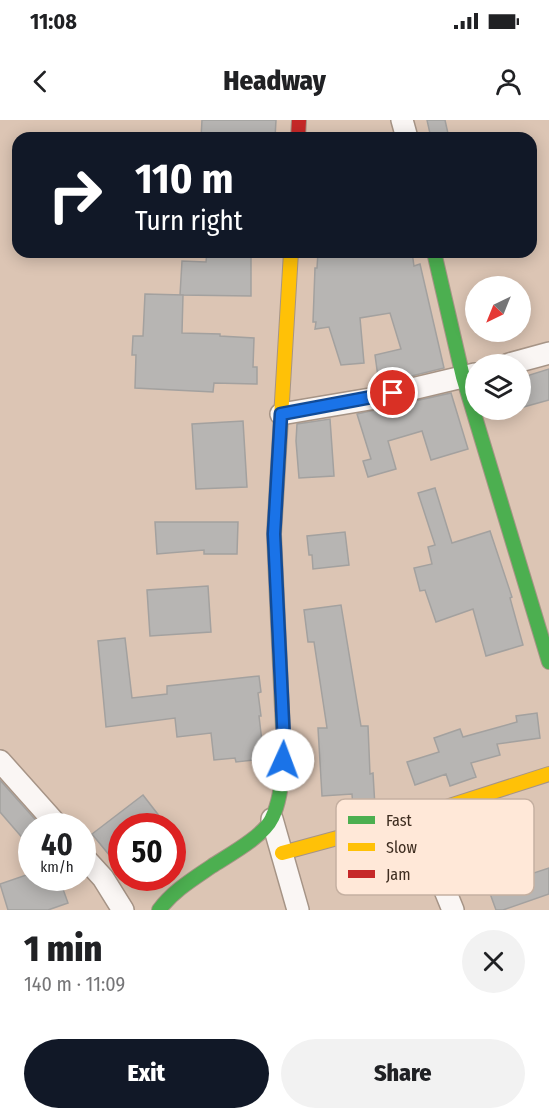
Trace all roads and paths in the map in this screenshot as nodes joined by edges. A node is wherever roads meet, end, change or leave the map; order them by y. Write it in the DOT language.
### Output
graph roads {
  1 [pos="291,258"];
  2 [pos="436,258"];
  3 [pos="549,353"];
  4 [pos="531,358"];
  5 [pos="465,361"];
  6 [pos="465,376"];
  7 [pos="281,414"];
  8 [pos="482,420"];
  9 [pos="549,663"];
  10 [pos="0,761"];
  11 [pos="549,774"];
  12 [pos="471,799"];
  13 [pos="46,813"];
  14 [pos="272,819"];
  15 [pos="336,838"];
  16 [pos="282,853"];
  17 [pos="96,870"];
  18 [pos="447,895"];
  19 [pos="123,910"];
  20 [pos="159,910"];
  21 [pos="298,910"];
  22 [pos="453,910"];
  1 -- 7 [label="main road"];
  2 -- 5 [label="main road"];
  3 -- 4 [label="street"];
  6 -- 7 [label="street"];
  7 -- 14 [label="main road"];
  8 -- 9 [label="main road"];
  10 -- 13 [label="street"];
  11 -- 12 [label="main road"];
  14 -- 16 [label="street"];
  14 -- 20 [label="main road"];
  15 -- 16 [label="main road"];
  16 -- 21 [label="street"];
  17 -- 19 [label="street"];
  18 -- 22 [label="street"];
}
